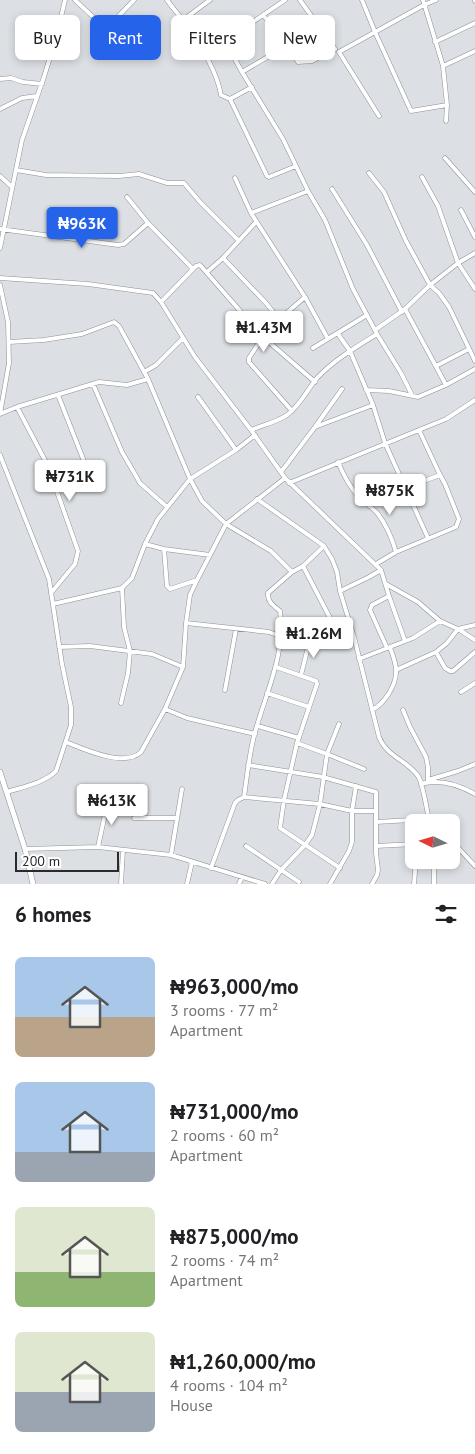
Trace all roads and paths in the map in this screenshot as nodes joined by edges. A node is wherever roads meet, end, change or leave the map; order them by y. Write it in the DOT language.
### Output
graph roads {
  1 [pos="65,0"];
  2 [pos="75,0"];
  3 [pos="134,0"];
  4 [pos="167,0"];
  5 [pos="210,0"];
  6 [pos="285,0"];
  7 [pos="300,0"];
  8 [pos="362,0"];
  9 [pos="436,0"];
  10 [pos="423,2"];
  11 [pos="91,15"];
  12 [pos="120,15"];
  13 [pos="177,15"];
  14 [pos="190,15"];
  15 [pos="263,15"];
  16 [pos="265,17"];
  17 [pos="255,20"];
  18 [pos="475,23"];
  19 [pos="375,32"];
  20 [pos="435,42"];
  21 [pos="337,50"];
  22 [pos="475,52"];
  23 [pos="265,58"];
  24 [pos="207,60"];
  25 [pos="235,60"];
  26 [pos="297,60"];
  27 [pos="312,60"];
  28 [pos="443,66"];
  29 [pos="242,72"];
  30 [pos="0,79"];
  31 [pos="42,84"];
  32 [pos="252,87"];
  33 [pos="37,96"];
  34 [pos="230,99"];
  35 [pos="447,105"];
  36 [pos="0,109"];
  37 [pos="379,116"];
  38 [pos="446,121"];
  39 [pos="445,158"];
  40 [pos="296,166"];
  41 [pos="16,170"];
  42 [pos="369,173"];
  43 [pos="0,176"];
  44 [pos="422,177"];
  45 [pos="234,178"];
  46 [pos="12,187"];
  47 [pos="332,189"];
  48 [pos="308,191"];
  49 [pos="475,192"];
  50 [pos="127,197"];
  51 [pos="461,210"];
  52 [pos="251,213"];
  53 [pos="256,222"];
  54 [pos="148,223"];
  55 [pos="2,229"];
  56 [pos="475,237"];
  57 [pos="238,240"];
  58 [pos="0,248"];
  59 [pos="475,253"];
  60 [pos="223,258"];
  61 [pos="458,263"];
  62 [pos="192,269"];
  63 [pos="207,272"];
  64 [pos="0,278"];
  65 [pos="0,285"];
  66 [pos="430,285"];
  67 [pos="475,289"];
  68 [pos="305,297"];
  69 [pos="161,302"];
  70 [pos="404,310"];
  71 [pos="367,315"];
  72 [pos="279,319"];
  73 [pos="376,332"];
  74 [pos="338,334"];
  75 [pos="264,337"];
  76 [pos="183,338"];
  77 [pos="328,339"];
  78 [pos="8,342"];
  79 [pos="313,348"];
  80 [pos="469,349"];
  81 [pos="350,351"];
  82 [pos="475,361"];
  83 [pos="436,366"];
  84 [pos="475,369"];
  85 [pos="144,372"];
  86 [pos="148,379"];
  87 [pos="315,382"];
  88 [pos="93,384"];
  89 [pos="446,385"];
  90 [pos="342,390"];
  91 [pos="366,390"];
  92 [pos="58,395"];
  93 [pos="412,396"];
  94 [pos="198,397"];
  95 [pos="475,400"];
  96 [pos="373,405"];
  97 [pos="17,407"];
  98 [pos="292,411"];
  99 [pos="0,414"];
  100 [pos="315,427"];
  101 [pos="251,430"];
  102 [pos="419,430"];
  103 [pos="255,435"];
  104 [pos="386,443"];
  105 [pos="236,450"];
  106 [pos="0,455"];
  107 [pos="338,462"];
  108 [pos="280,472"];
  109 [pos="440,475"];
  110 [pos="285,478"];
  111 [pos="91,479"];
  112 [pos="190,479"];
  113 [pos="289,482"];
  114 [pos="406,488"];
  115 [pos="257,499"];
  116 [pos="370,506"];
  117 [pos="167,507"];
  118 [pos="226,524"];
  119 [pos="428,538"];
  120 [pos="145,544"];
  121 [pos="324,546"];
  122 [pos="164,549"];
  123 [pos="396,552"];
  124 [pos="210,555"];
  125 [pos="376,564"];
  126 [pos="303,566"];
  127 [pos="382,570"];
  128 [pos="292,572"];
  129 [pos="197,580"];
  130 [pos="385,584"];
  131 [pos="122,588"];
  132 [pos="340,591"];
  133 [pos="51,593"];
  134 [pos="389,596"];
  135 [pos="52,604"];
  136 [pos="440,620"];
  137 [pos="186,623"];
  138 [pos="475,625"];
  139 [pos="236,628"];
  140 [pos="458,630"];
  141 [pos="354,637"];
  142 [pos="281,638"];
  143 [pos="310,639"];
  144 [pos="475,640"];
  145 [pos="342,641"];
  146 [pos="405,641"];
  147 [pos="59,647"];
  148 [pos="388,647"];
  149 [pos="130,652"];
  150 [pos="436,652"];
  151 [pos="475,652"];
  152 [pos="359,659"];
  153 [pos="184,667"];
  154 [pos="276,667"];
  155 [pos="396,670"];
  156 [pos="301,675"];
  157 [pos="475,683"];
  158 [pos="225,690"];
  159 [pos="461,692"];
  160 [pos="267,693"];
  161 [pos="121,703"];
  162 [pos="308,707"];
  163 [pos="165,709"];
  164 [pos="372,710"];
  165 [pos="403,710"];
  166 [pos="338,724"];
  167 [pos="258,726"];
  168 [pos="255,734"];
  169 [pos="299,738"];
  170 [pos="66,742"];
  171 [pos="297,744"];
  172 [pos="328,754"];
  173 [pos="475,764"];
  174 [pos="248,766"];
  175 [pos="364,769"];
  176 [pos="0,772"];
  177 [pos="290,772"];
  178 [pos="324,777"];
  179 [pos="428,781"];
  180 [pos="421,784"];
  181 [pos="356,786"];
  182 [pos="182,789"];
  183 [pos="7,792"];
  184 [pos="475,794"];
  185 [pos="244,797"];
  186 [pos="109,800"];
  187 [pos="284,800"];
  188 [pos="320,804"];
  189 [pos="352,811"];
  190 [pos="376,811"];
  191 [pos="427,814"];
  192 [pos="134,818"];
  193 [pos="178,818"];
  194 [pos="405,821"];
  195 [pos="376,822"];
  196 [pos="405,844"];
  197 [pos="305,845"];
  198 [pos="246,846"];
  199 [pos="376,846"];
  200 [pos="98,847"];
  201 [pos="25,849"];
  202 [pos="123,850"];
  203 [pos="460,851"];
  204 [pos="171,855"];
  205 [pos="192,862"];
  206 [pos="475,866"];
  207 [pos="211,868"];
  208 [pos="340,868"];
  209 [pos="415,869"];
  210 [pos="434,869"];
  211 [pos="281,870"];
  212 [pos="242,877"];
  213 [pos="299,883"];
  214 [pos="33,884"];
  215 [pos="121,884"];
  216 [pos="188,884"];
  217 [pos="238,884"];
  218 [pos="265,884"];
  219 [pos="272,884"];
  220 [pos="330,884"];
  221 [pos="372,884"];
  222 [pos="414,884"];
  223 [pos="434,884"];
  1 -- 31 [label="street"];
  2 -- 11 [label="street"];
  3 -- 12 [label="street"];
  4 -- 13 [label="street"];
  5 -- 14 [label="street"];
  6 -- 15 [label="street"];
  7 -- 21 [label="street"];
  8 -- 19 [label="street"];
  9 -- 10 [label="street"];
  10 -- 19 [label="street"];
  10 -- 20 [label="street"];
  15 -- 16 [label="street"];
  15 -- 17 [label="street"];
  18 -- 20 [label="street"];
  19 -- 21 [label="street"];
  19 -- 35 [label="street"];
  20 -- 28 [label="street"];
  21 -- 37 [label="street"];
  22 -- 28 [label="street"];
  23 -- 29 [label="street"];
  24 -- 34 [label="street"];
  25 -- 29 [label="street"];
  26 -- 27 [label="street"];
  28 -- 35 [label="street"];
  29 -- 32 [label="street"];
  30 -- 31 [label="street"];
  31 -- 33 [label="street"];
  32 -- 34 [label="street"];
  32 -- 40 [label="street"];
  33 -- 36 [label="street"];
  33 -- 41 [label="street"];
  34 -- 40 [label="street"];
  35 -- 38 [label="street"];
  39 -- 49 [label="street"];
  40 -- 48 [label="street"];
  41 -- 46 [label="street"];
  41 -- 57 [label="street"];
  42 -- 66 [label="street"];
  43 -- 46 [label="street"];
  44 -- 61 [label="street"];
  45 -- 52 [label="street"];
  46 -- 55 [label="street"];
  47 -- 70 [label="street"];
  48 -- 52 [label="street"];
  48 -- 71 [label="street"];
  50 -- 54 [label="street"];
  51 -- 56 [label="street"];
  52 -- 53 [label="street"];
  53 -- 57 [label="street"];
  53 -- 68 [label="street"];
  54 -- 55 [label="street"];
  54 -- 62 [label="street"];
  55 -- 58 [label="street"];
  57 -- 60 [label="street"];
  59 -- 61 [label="street"];
  60 -- 63 [label="street"];
  60 -- 72 [label="street"];
  61 -- 66 [label="street"];
  61 -- 67 [label="street"];
  62 -- 63 [label="street"];
  62 -- 69 [label="street"];
  63 -- 75 [label="street"];
  64 -- 69 [label="street"];
  65 -- 78 [label="street"];
  66 -- 70 [label="street"];
  66 -- 80 [label="street"];
  68 -- 72 [label="street"];
  68 -- 77 [label="street"];
  69 -- 76 [label="street"];
  70 -- 73 [label="street"];
  70 -- 83 [label="street"];
  71 -- 73 [label="street"];
  71 -- 74 [label="street"];
  72 -- 75 [label="street"];
  73 -- 81 [label="street"];
  73 -- 93 [label="street"];
  74 -- 77 [label="street"];
  74 -- 81 [label="street"];
  75 -- 87 [label="street"];
  75 -- 98 [label="street"];
  76 -- 85 [label="street"];
  76 -- 101 [label="street"];
  77 -- 79 [label="street"];
  78 -- 85 [label="street"];
  78 -- 99 [label="street"];
  80 -- 82 [label="street"];
  80 -- 83 [label="street"];
  81 -- 87 [label="street"];
  81 -- 91 [label="street"];
  83 -- 89 [label="street"];
  84 -- 89 [label="street"];
  85 -- 86 [label="street"];
  86 -- 88 [label="street"];
  86 -- 112 [label="street"];
  87 -- 98 [label="street"];
  88 -- 92 [label="street"];
  88 -- 117 [label="street"];
  89 -- 93 [label="street"];
  90 -- 100 [label="street"];
  91 -- 93 [label="street"];
  91 -- 96 [label="street"];
  92 -- 97 [label="street"];
  92 -- 111 [label="street"];
  94 -- 105 [label="street"];
  95 -- 102 [label="street"];
  96 -- 100 [label="street"];
  96 -- 104 [label="street"];
  97 -- 99 [label="street"];
  97 -- 133 [label="street"];
  98 -- 101 [label="street"];
  100 -- 108 [label="street"];
  101 -- 103 [label="street"];
  102 -- 104 [label="street"];
  102 -- 109 [label="street"];
  103 -- 105 [label="street"];
  103 -- 108 [label="street"];
  104 -- 107 [label="street"];
  104 -- 114 [label="street"];
  105 -- 112 [label="street"];
  106 -- 133 [label="street"];
  107 -- 113 [label="street"];
  107 -- 116 [label="street"];
  108 -- 110 [label="street"];
  109 -- 114 [label="street"];
  109 -- 119 [label="street"];
  110 -- 113 [label="street"];
  110 -- 115 [label="street"];
  112 -- 117 [label="street"];
  112 -- 118 [label="street"];
  113 -- 125 [label="street"];
  114 -- 116 [label="street"];
  114 -- 119 [label="street"];
  115 -- 118 [label="street"];
  115 -- 121 [label="street"];
  116 -- 123 [label="street"];
  117 -- 120 [label="street"];
  118 -- 124 [label="street"];
  118 -- 128 [label="street"];
  119 -- 123 [label="street"];
  120 -- 122 [label="street"];
  120 -- 131 [label="street"];
  121 -- 126 [label="street"];
  121 -- 132 [label="street"];
  122 -- 124 [label="street"];
  122 -- 129 [label="street"];
  123 -- 125 [label="street"];
  124 -- 129 [label="street"];
  125 -- 127 [label="street"];
  126 -- 128 [label="street"];
  126 -- 145 [label="street"];
  127 -- 130 [label="street"];
  127 -- 132 [label="street"];
  128 -- 142 [label="street"];
  129 -- 137 [label="street"];
  130 -- 134 [label="street"];
  130 -- 136 [label="street"];
  131 -- 135 [label="street"];
  131 -- 149 [label="street"];
  132 -- 141 [label="street"];
  133 -- 135 [label="street"];
  134 -- 146 [label="street"];
  134 -- 148 [label="street"];
  135 -- 147 [label="street"];
  136 -- 140 [label="street"];
  136 -- 146 [label="street"];
  137 -- 139 [label="street"];
  137 -- 153 [label="street"];
  138 -- 140 [label="street"];
  139 -- 142 [label="street"];
  139 -- 158 [label="street"];
  140 -- 144 [label="street"];
  140 -- 150 [label="street"];
  141 -- 145 [label="street"];
  141 -- 152 [label="street"];
  142 -- 143 [label="street"];
  142 -- 154 [label="street"];
  143 -- 145 [label="street"];
  143 -- 156 [label="street"];
  146 -- 148 [label="street"];
  147 -- 149 [label="street"];
  147 -- 170 [label="street"];
  148 -- 152 [label="street"];
  148 -- 155 [label="street"];
  149 -- 153 [label="street"];
  149 -- 161 [label="street"];
  150 -- 151 [label="street"];
  150 -- 155 [label="street"];
  152 -- 164 [label="street"];
  153 -- 163 [label="street"];
  154 -- 156 [label="street"];
  154 -- 160 [label="street"];
  155 -- 164 [label="street"];
  156 -- 162 [label="street"];
  157 -- 159 [label="street"];
  160 -- 162 [label="street"];
  160 -- 167 [label="street"];
  162 -- 169 [label="street"];
  163 -- 168 [label="street"];
  163 -- 170 [label="street"];
  164 -- 180 [label="street"];
  165 -- 179 [label="street"];
  166 -- 172 [label="street"];
  167 -- 168 [label="street"];
  167 -- 169 [label="street"];
  168 -- 174 [label="street"];
  169 -- 171 [label="street"];
  170 -- 183 [label="street"];
  171 -- 172 [label="street"];
  171 -- 177 [label="street"];
  172 -- 175 [label="street"];
  172 -- 178 [label="street"];
  173 -- 179 [label="street"];
  174 -- 177 [label="street"];
  174 -- 185 [label="street"];
  176 -- 183 [label="street"];
  177 -- 178 [label="street"];
  177 -- 187 [label="street"];
  178 -- 181 [label="street"];
  178 -- 188 [label="street"];
  179 -- 180 [label="street"];
  179 -- 184 [label="street"];
  180 -- 191 [label="street"];
  181 -- 189 [label="street"];
  181 -- 190 [label="street"];
  182 -- 193 [label="street"];
  183 -- 201 [label="street"];
  185 -- 187 [label="street"];
  185 -- 207 [label="street"];
  186 -- 200 [label="street"];
  187 -- 188 [label="street"];
  187 -- 197 [label="street"];
  188 -- 189 [label="street"];
  188 -- 197 [label="street"];
  189 -- 190 [label="street"];
  189 -- 208 [label="street"];
  190 -- 195 [label="street"];
  192 -- 193 [label="street"];
  193 -- 204 [label="street"];
  194 -- 195 [label="street"];
  195 -- 199 [label="street"];
  196 -- 199 [label="street"];
  197 -- 208 [label="street"];
  197 -- 211 [label="street"];
  198 -- 211 [label="street"];
  199 -- 221 [label="street"];
  200 -- 201 [label="street"];
  200 -- 202 [label="street"];
  201 -- 214 [label="street"];
  202 -- 204 [label="street"];
  202 -- 215 [label="street"];
  203 -- 206 [label="street"];
  204 -- 205 [label="street"];
  205 -- 207 [label="street"];
  205 -- 216 [label="street"];
  207 -- 212 [label="street"];
  208 -- 220 [label="street"];
  209 -- 222 [label="street"];
  210 -- 223 [label="street"];
  211 -- 213 [label="street"];
  211 -- 219 [label="street"];
  212 -- 217 [label="street"];
  212 -- 218 [label="street"];
}
